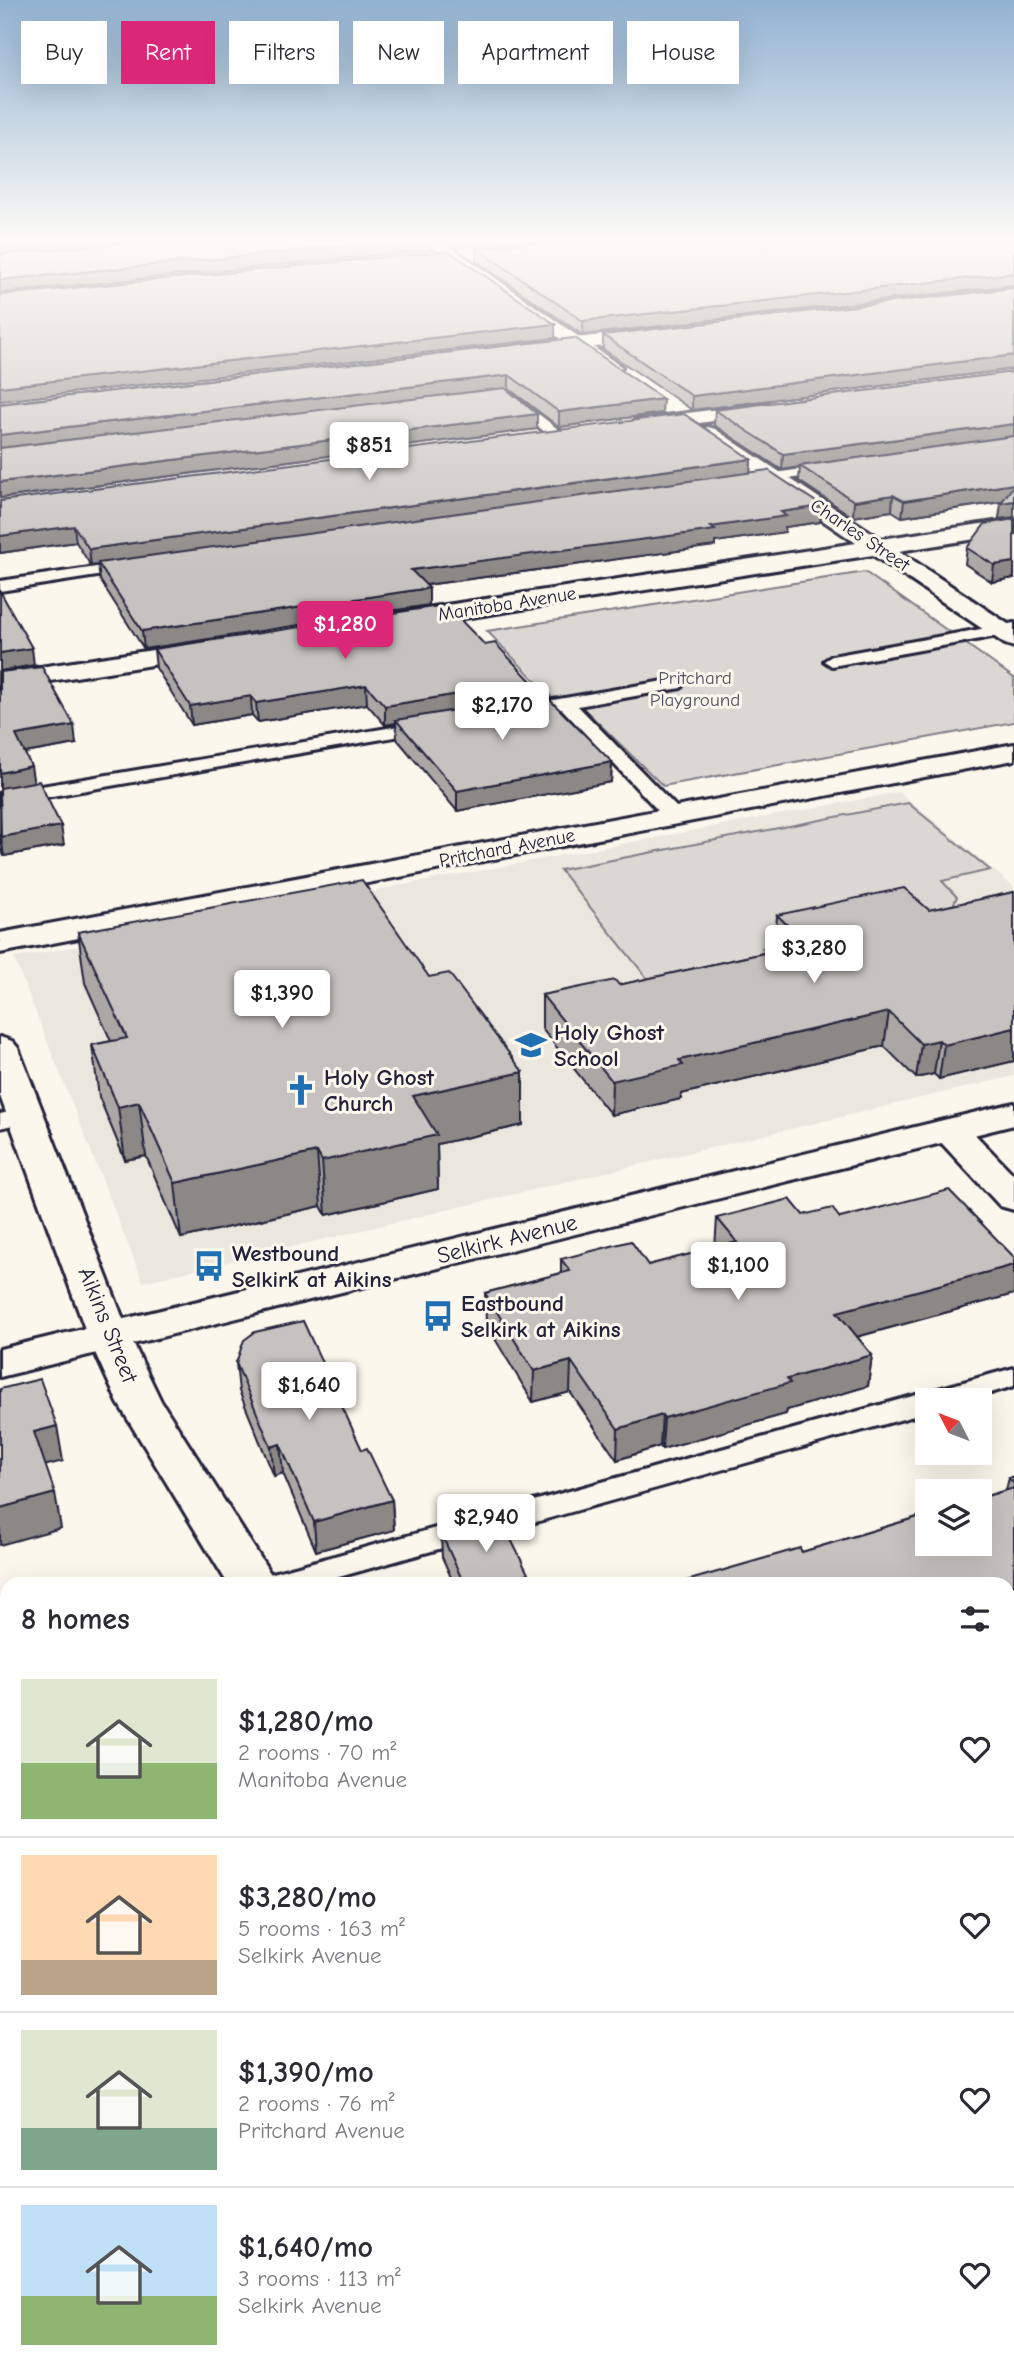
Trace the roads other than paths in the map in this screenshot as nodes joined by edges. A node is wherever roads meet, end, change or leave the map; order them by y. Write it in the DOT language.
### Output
graph roads {
  1 [pos="588,351"];
  2 [pos="633,382"];
  3 [pos="495,397"];
  4 [pos="666,404"];
  5 [pos="780,407"];
  6 [pos="688,419"];
  7 [pos="622,428"];
  8 [pos="584,433"];
  9 [pos="558,436"];
  10 [pos="531,440"];
  11 [pos="852,466"];
  12 [pos="773,478"];
  13 [pos="731,483"];
  14 [pos="1014,526"];
  15 [pos="878,547"];
  16 [pos="141,566"];
  17 [pos="0,586"];
  18 [pos="373,624"];
  19 [pos="1010,632"];
  20 [pos="235,645"];
  21 [pos="832,661"];
  22 [pos="0,681"];
  23 [pos="675,684"];
  24 [pos="566,703"];
  25 [pos="510,712"];
  26 [pos="441,724"];
  27 [pos="1014,752"];
  28 [pos="0,799"];
  29 [pos="674,816"];
  30 [pos="0,943"];
  31 [pos="0,1048"];
  32 [pos="1014,1114"];
  33 [pos="13,1118"];
  34 [pos="950,1130"];
  35 [pos="1014,1198"];
  36 [pos="110,1337"];
  37 [pos="0,1363"];
  38 [pos="1014,1377"];
  39 [pos="976,1388"];
  40 [pos="915,1406"];
  41 [pos="249,1577"];
  42 [pos="298,1577"];
  1 -- 2 [label="street"];
  3 -- 9 [label="lane"];
  4 -- 6 [label="street, Charles Street"];
  5 -- 6 [label="street"];
  6 -- 7 [label="street"];
  6 -- 12 [label="street, Charles Street"];
  8 -- 9 [label="street"];
  9 -- 10 [label="street"];
  11 -- 12 [label="lane"];
  12 -- 13 [label="lane"];
  12 -- 15 [label="street, Charles Street"];
  14 -- 15 [label="street, Manitoba Avenue"];
  15 -- 18 [label="street, Manitoba Avenue"];
  15 -- 19 [label="street, Charles Street"];
  16 -- 17 [label="lane"];
  19 -- 21 [label="lane"];
  20 -- 22 [label="street"];
  23 -- 24 [label="lane"];
  24 -- 25 [label="lane"];
  24 -- 29 [label="lane"];
  26 -- 28 [label="lane"];
  27 -- 29 [label="street, Pritchard Avenue"];
  29 -- 30 [label="street, Pritchard Avenue"];
  31 -- 33 [label="street, Aikins Street"];
  32 -- 34 [label="street, Selkirk Avenue"];
  33 -- 36 [label="street, Aikins Street"];
  34 -- 35 [label="street"];
  34 -- 36 [label="street, Selkirk Avenue"];
  36 -- 37 [label="street, Selkirk Avenue"];
  36 -- 41 [label="street, Aikins Street"];
  38 -- 39 [label="lane"];
  40 -- 42 [label="lane"];
}
